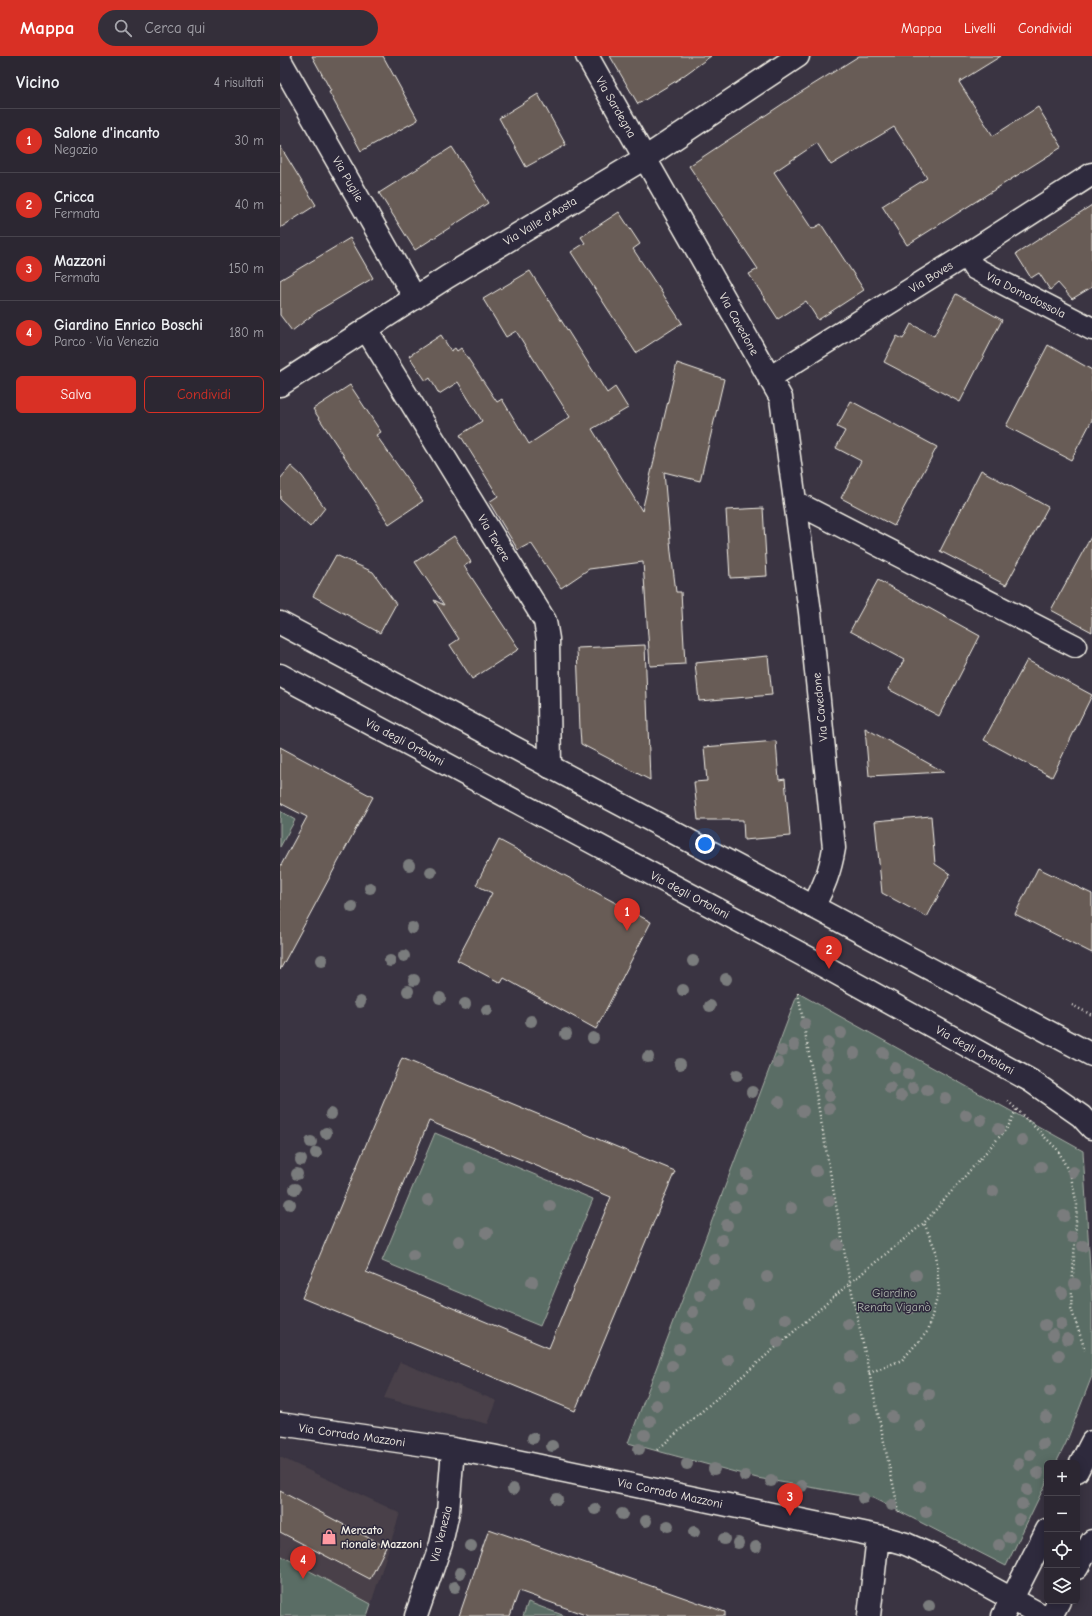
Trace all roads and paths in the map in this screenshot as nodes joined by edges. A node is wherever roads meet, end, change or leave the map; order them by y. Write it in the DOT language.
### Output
graph roads {
  1 [pos="587,56"];
  2 [pos="798,56"];
  3 [pos="280,60"];
  4 [pos="645,158"];
  5 [pos="1092,174"];
  6 [pos="966,255"];
  7 [pos="415,298"];
  8 [pos="366,329"];
  9 [pos="1092,329"];
  10 [pos="769,378"];
  11 [pos="280,385"];
  12 [pos="795,502"];
  13 [pos="280,624"];
  14 [pos="1075,646"];
  15 [pos="280,675"];
  16 [pos="550,768"];
  17 [pos="813,908"];
  18 [pos="798,993"];
  19 [pos="1072,1005"];
  20 [pos="1092,1015"];
  21 [pos="1092,1055"];
  22 [pos="1092,1128"];
  23 [pos="924,1223"];
  24 [pos="850,1284"];
  25 [pos="1085,1350"];
  26 [pos="869,1374"];
  27 [pos="280,1424"];
  28 [pos="1092,1442"];
  29 [pos="453,1449"];
  30 [pos="657,1450"];
  31 [pos="1080,1466"];
  32 [pos="899,1512"];
  33 [pos="1046,1532"];
  34 [pos="878,1536"];
  35 [pos="1092,1541"];
  36 [pos="1080,1563"];
  37 [pos="1057,1604"];
  38 [pos="1007,1607"];
  39 [pos="416,1616"];
  40 [pos="868,1616"];
  41 [pos="1043,1616"];
  42 [pos="1051,1616"];
  1 -- 4 [label="street, Via Sardegna"];
  2 -- 4 [label="street, Via Valle d'Aosta"];
  3 -- 7 [label="street, Via Puglie"];
  4 -- 7 [label="street, Via Valle d'Aosta"];
  4 -- 10 [label="street, Via Cavedone"];
  5 -- 6 [label="street, Via Boves"];
  6 -- 9 [label="street, Via Domodossola"];
  6 -- 10 [label="street, Via Boves"];
  7 -- 8 [label="street, Via Valle d'Aosta"];
  8 -- 11 [label="street, Via Valle d'Aosta"];
  8 -- 16 [label="street, Via Tevere"];
  10 -- 12 [label="street, Via Cavedone"];
  12 -- 14 [label="street"];
  12 -- 17 [label="street, Via Cavedone"];
  13 -- 16 [label="street"];
  15 -- 22 [label="street, Via degli Ortolani"];
  16 -- 17 [label="street"];
  17 -- 21 [label="street"];
  18 -- 24 [label="path"];
  19 -- 20 [label="path"];
  23 -- 24 [label="path"];
  23 -- 25 [label="path"];
  23 -- 26 [label="path"];
  24 -- 26 [label="path"];
  24 -- 30 [label="path"];
  26 -- 32 [label="path"];
  27 -- 29 [label="street, Via Corrado Mazzoni"];
  28 -- 31 [label="street"];
  29 -- 34 [label="street, Via Corrado Mazzoni"];
  29 -- 39 [label="street, Via Venezia"];
  33 -- 38 [label="street"];
  34 -- 38 [label="street, Via Corrado Mazzoni"];
  34 -- 40 [label="street"];
  35 -- 36 [label="street"];
  37 -- 42 [label="street"];
  38 -- 41 [label="street, Via Corrado Mazzoni"];
}
